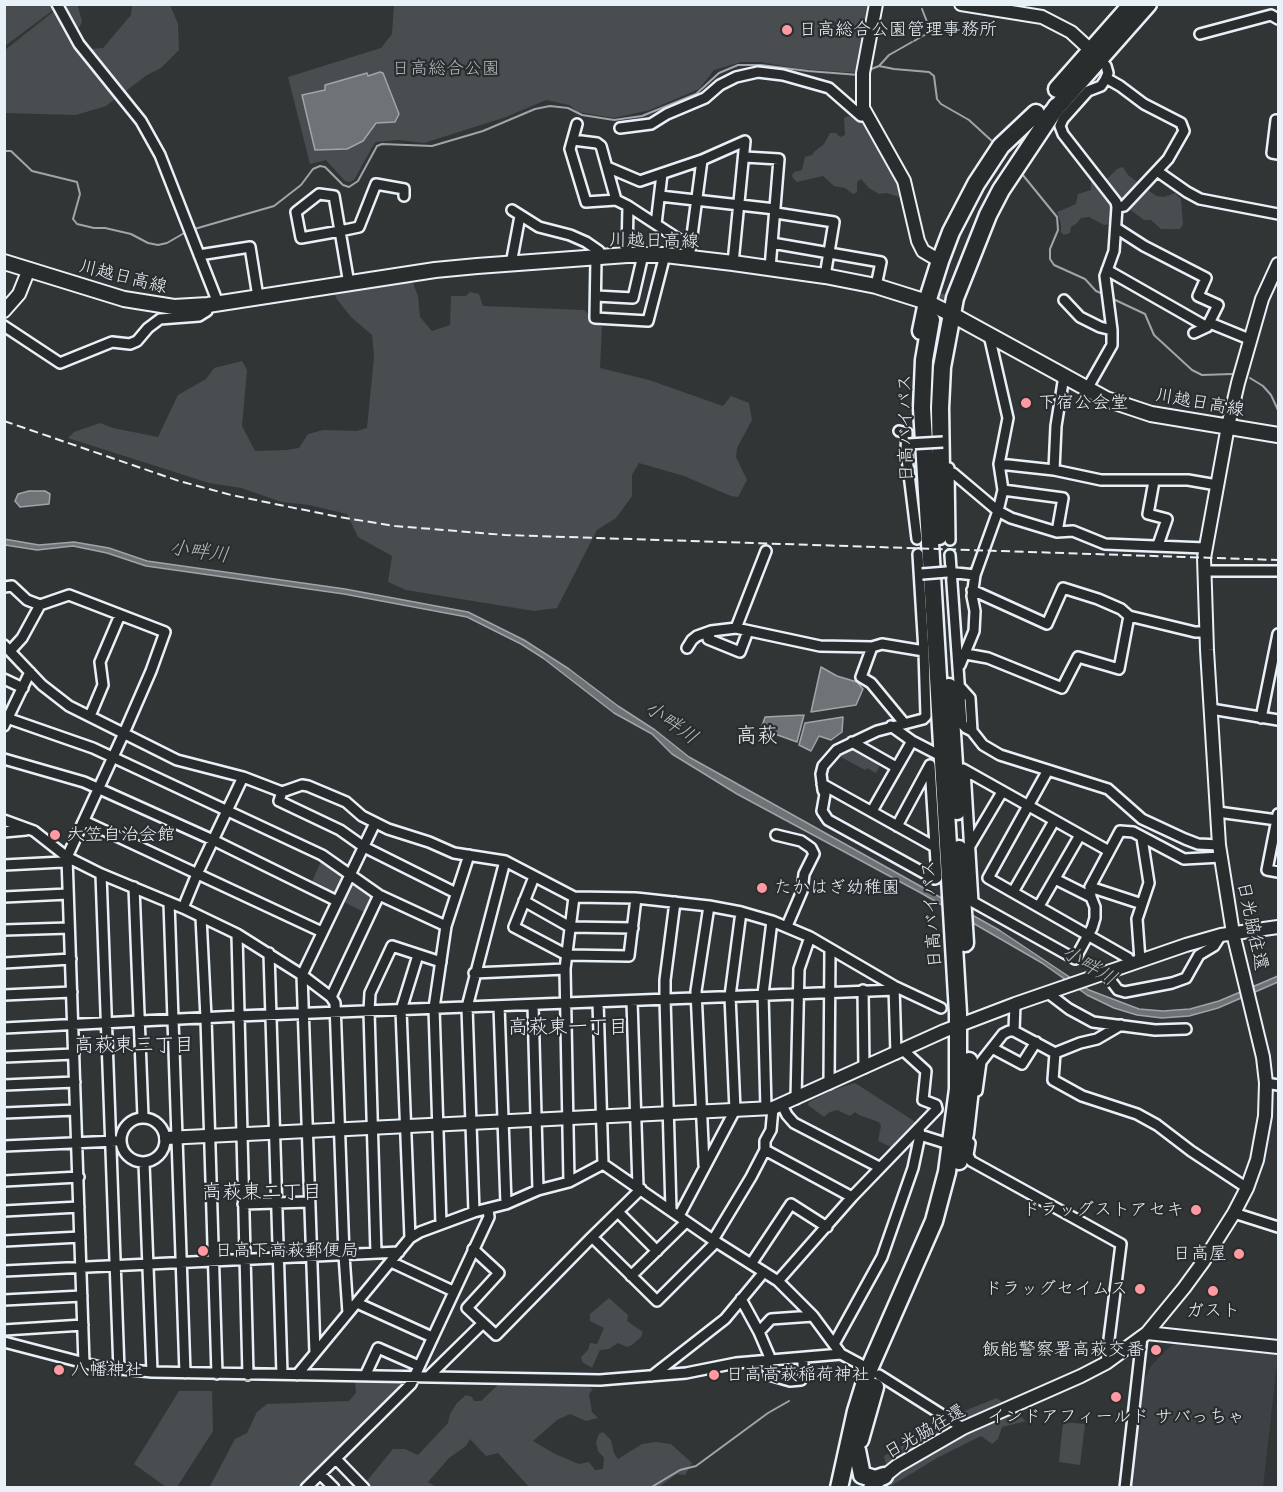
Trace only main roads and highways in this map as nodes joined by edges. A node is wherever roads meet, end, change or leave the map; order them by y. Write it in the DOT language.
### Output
graph roads {
  1 [pos="1132,4"];
  2 [pos="1148,4"];
  3 [pos="1095,54"];
  4 [pos="1006,160"];
  5 [pos="4,262"];
  6 [pos="937,296"];
  7 [pos="941,319"];
  8 [pos="1278,435"];
  9 [pos="934,536"];
  10 [pos="963,1024"];
  11 [pos="874,1372"];
  12 [pos="857,1450"];
  13 [pos="884,1476"];
  14 [pos="839,1488"];
  15 [pos="849,1488"];
  1 -- 3 [label="highway"];
  2 -- 3 [label="highway"];
  3 -- 4 [label="highway"];
  3 -- 4 [label="highway"];
  4 -- 6 [label="highway"];
  4 -- 6 [label="highway"];
  4 -- 7 [label="highway, 日高バイパス"];
  5 -- 6 [label="main road, 川越日高線"];
  6 -- 7 [label="main road, 川越日高線"];
  6 -- 9 [label="highway"];
  7 -- 8 [label="main road, 川越日高線"];
  7 -- 9 [label="highway, 日高バイパス"];
  9 -- 10 [label="highway, 日高バイパス"];
  10 -- 11 [label="highway, 日高バイパス"];
  10 -- 11 [label="highway, 日高バイパス"];
  11 -- 12 [label="highway, 日高バイパス"];
  11 -- 14 [label="highway, 日高バイパス"];
  12 -- 13 [label="highway"];
  12 -- 15 [label="highway, 日高バイパス"];
}
